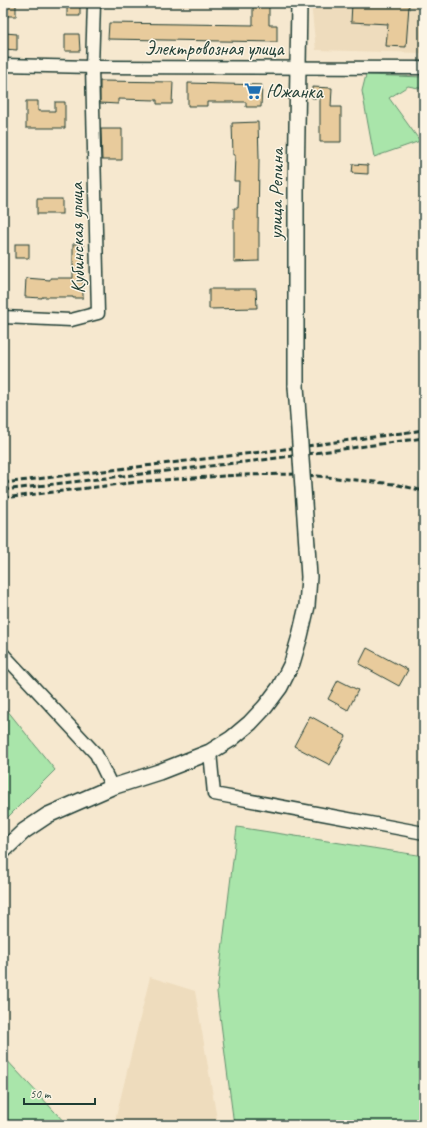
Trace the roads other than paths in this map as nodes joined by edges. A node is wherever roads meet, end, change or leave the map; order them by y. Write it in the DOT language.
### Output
graph roads {
  1 [pos="94,3"];
  2 [pos="299,3"];
  3 [pos="3,65"];
  4 [pos="92,66"];
  5 [pos="298,67"];
  6 [pos="424,68"];
  7 [pos="3,317"];
  8 [pos="3,654"];
  9 [pos="210,752"];
  10 [pos="112,787"];
  11 [pos="424,832"];
  12 [pos="3,851"];
  1 -- 4 [label="street"];
  2 -- 5 [label="main road, улица Репина"];
  3 -- 4 [label="street, Электровозная улица"];
  4 -- 5 [label="street, Электровозная улица"];
  4 -- 7 [label="street, Кубинская улица"];
  5 -- 6 [label="street, Электровозная улица"];
  5 -- 9 [label="main road, улица Репина, bridge"];
  8 -- 10 [label="street"];
  9 -- 10 [label="main road, улица Репина"];
  9 -- 11 [label="street"];
  10 -- 12 [label="main road, улица Репина"];
}
